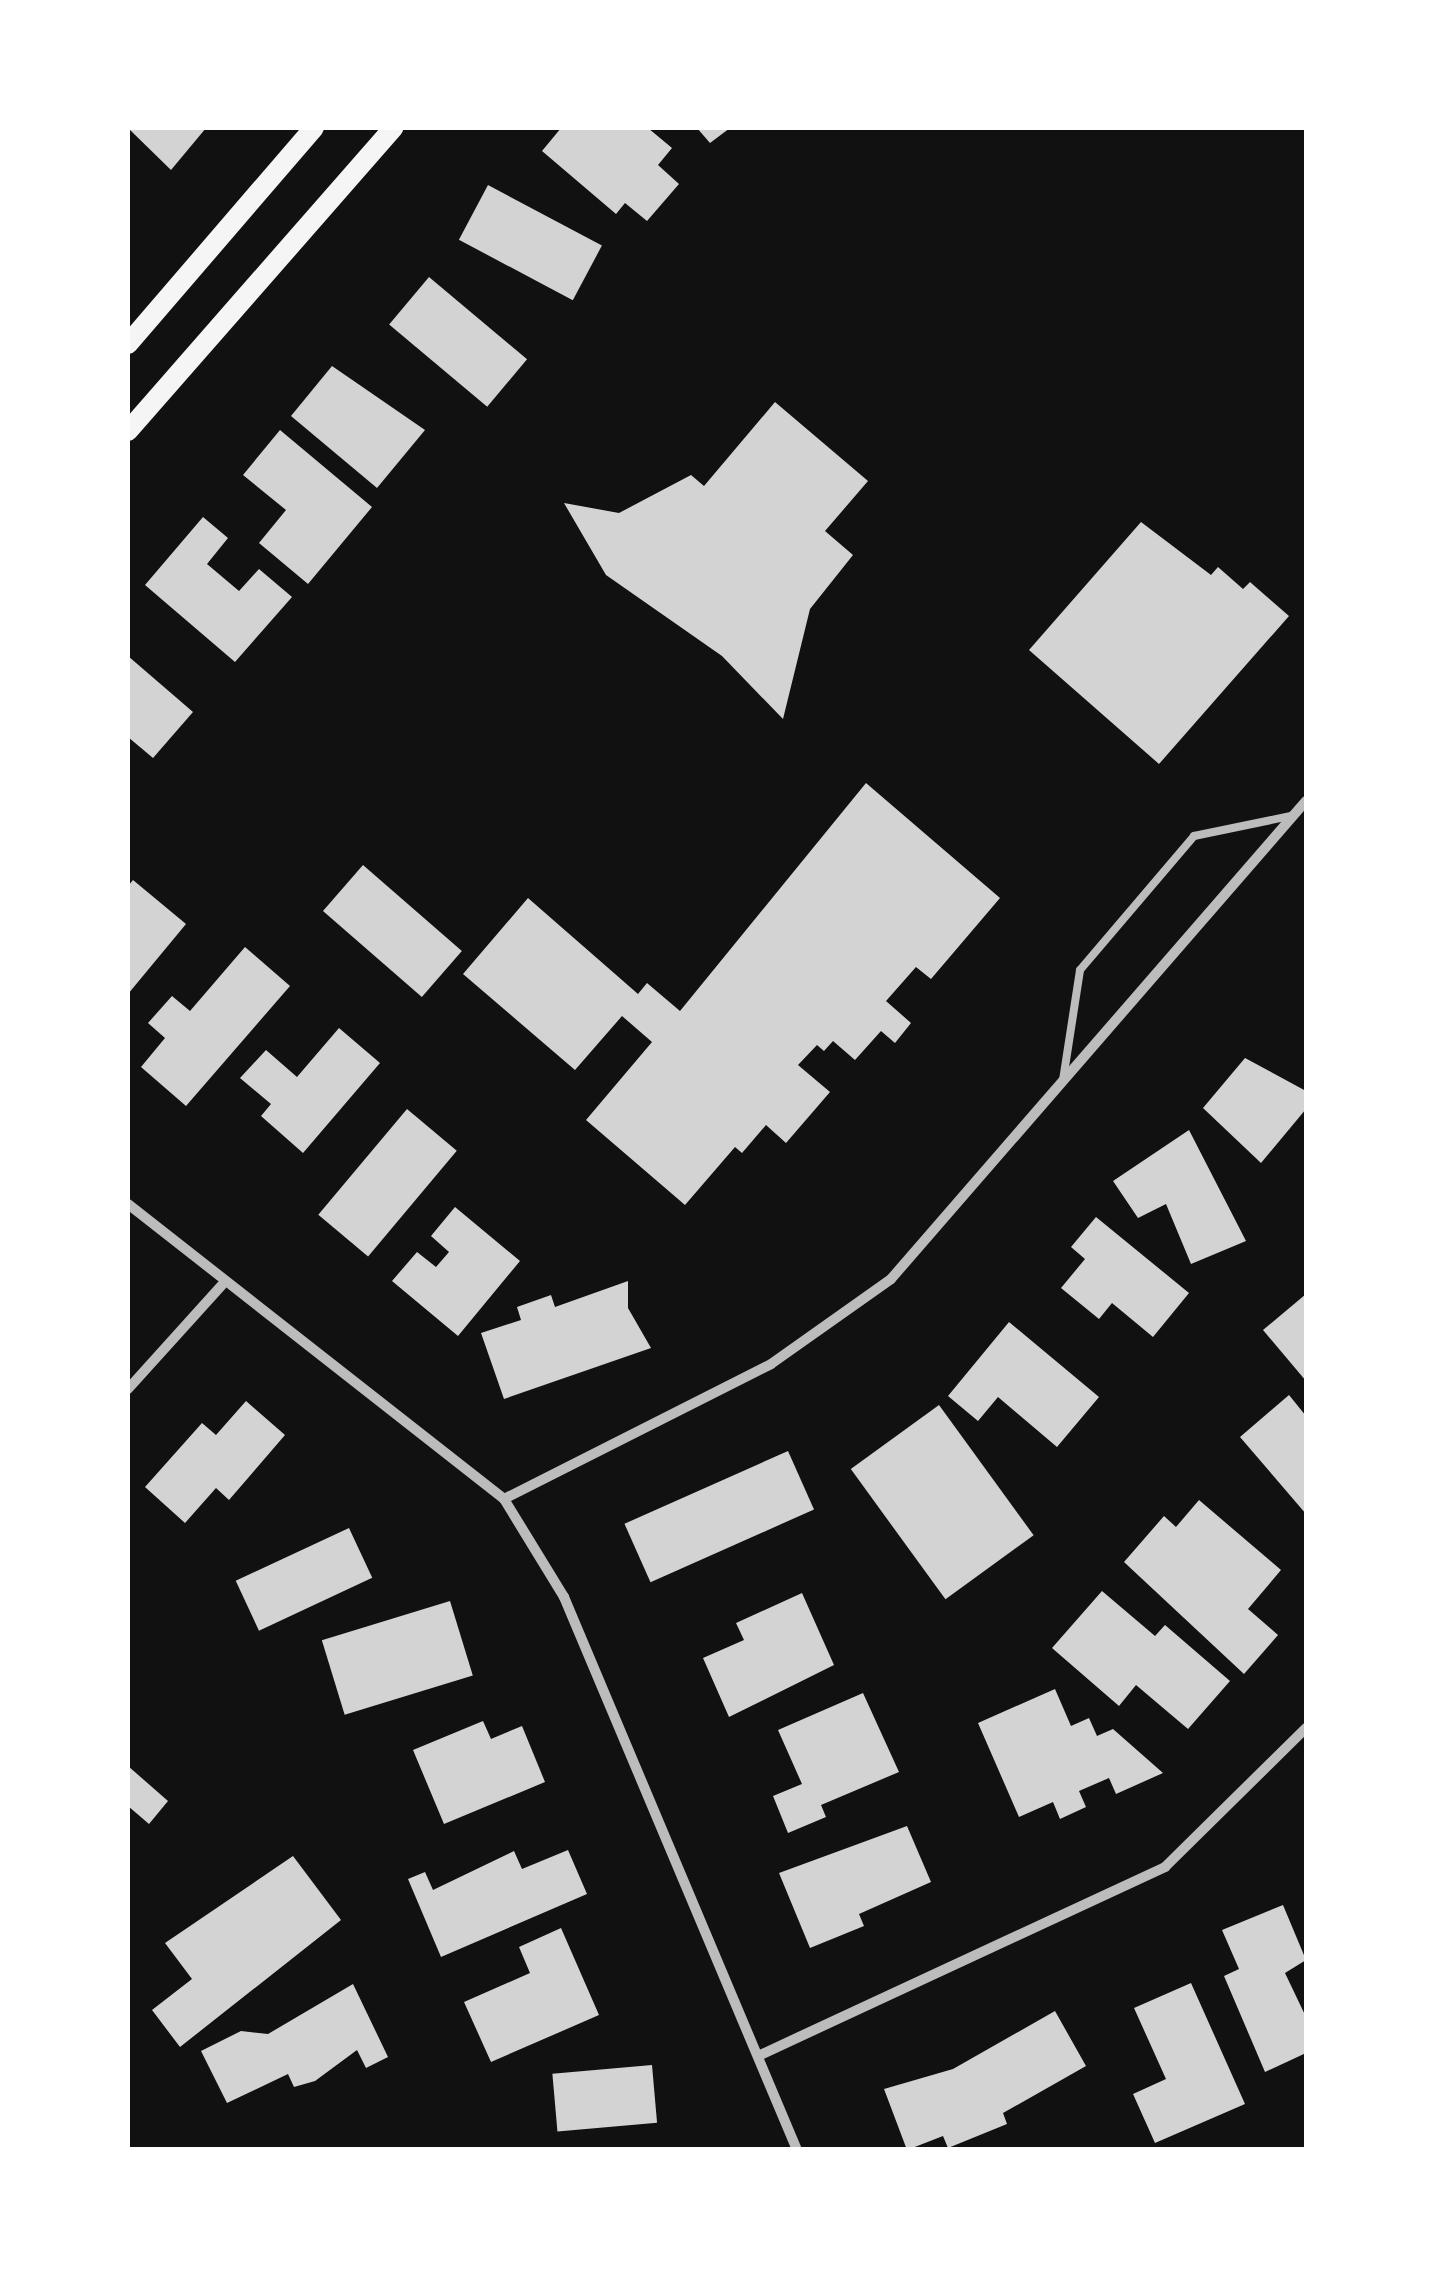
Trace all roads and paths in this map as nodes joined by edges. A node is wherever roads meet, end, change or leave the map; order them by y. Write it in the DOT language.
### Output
graph roads {
  1 [pos="314,128"];
  2 [pos="393,128"];
  3 [pos="128,344"];
  4 [pos="128,431"];
  5 [pos="1306,802"];
  6 [pos="1294,816"];
  7 [pos="1063,1084"];
  8 [pos="128,1204"];
  9 [pos="222,1286"];
  10 [pos="128,1389"];
  11 [pos="504,1499"];
  12 [pos="1306,1728"];
  13 [pos="758,2056"];
  14 [pos="798,2150"];
  1 -- 3 [label="main road"];
  2 -- 4 [label="main road"];
  5 -- 6 [label="street"];
  6 -- 7 [label="street"];
  6 -- 7 [label="lane"];
  7 -- 11 [label="street"];
  8 -- 9 [label="street"];
  9 -- 10 [label="street"];
  9 -- 11 [label="street"];
  11 -- 13 [label="street"];
  12 -- 13 [label="street"];
  13 -- 14 [label="street"];
}
